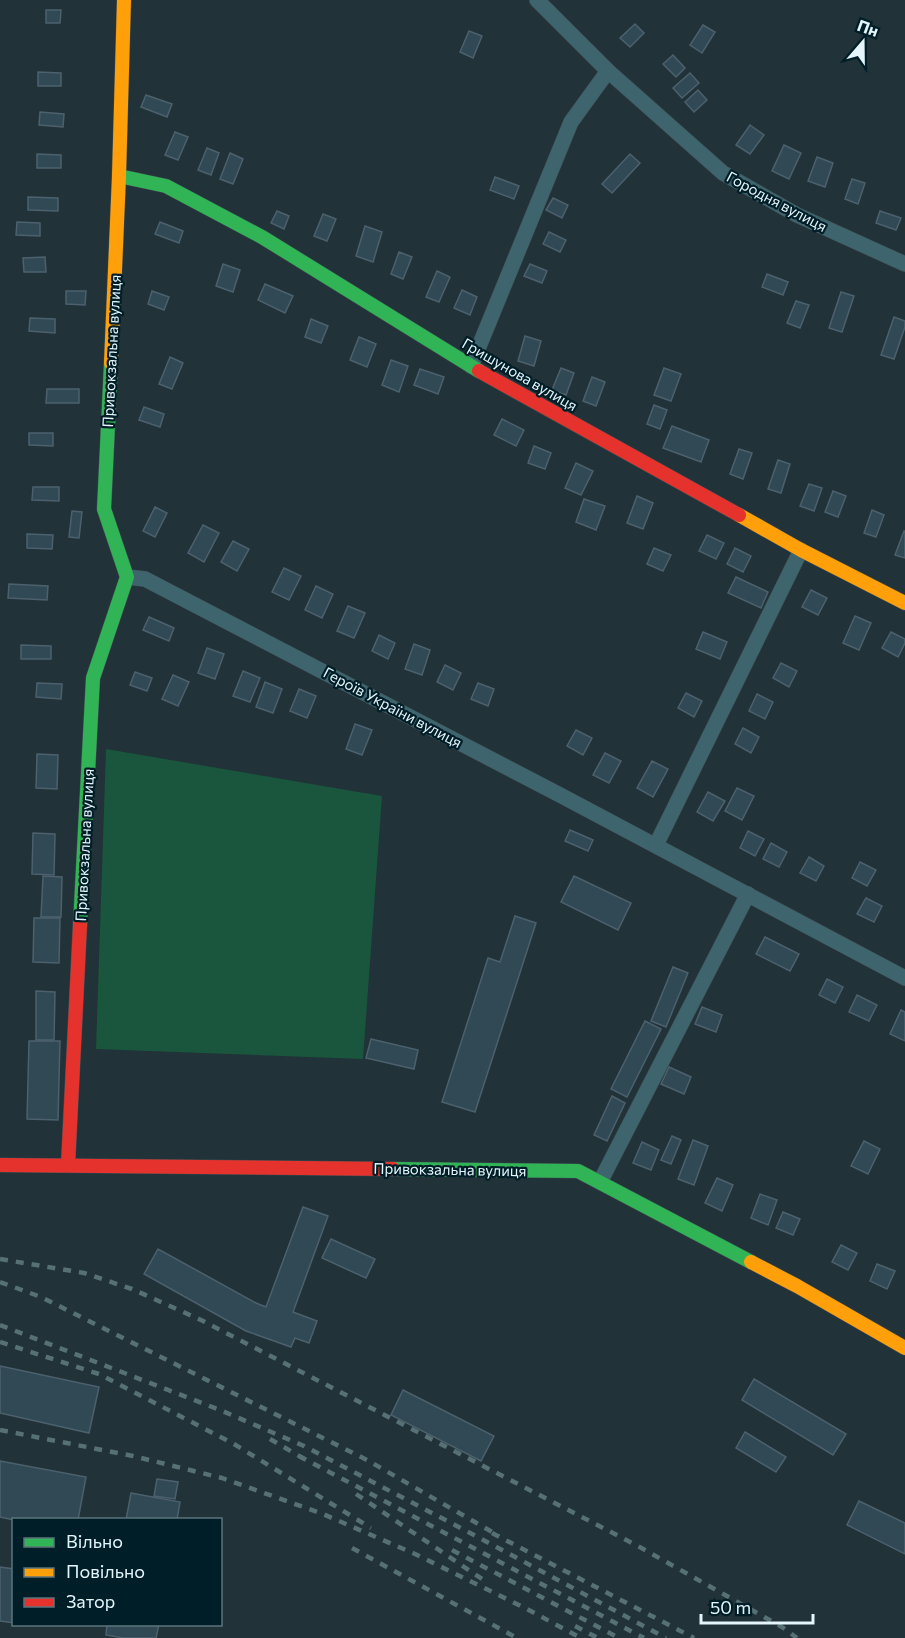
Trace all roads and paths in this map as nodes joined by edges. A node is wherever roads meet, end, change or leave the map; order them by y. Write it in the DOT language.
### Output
graph roads {
  1 [pos="124,0"];
  2 [pos="537,0"];
  3 [pos="608,71"];
  4 [pos="119,176"];
  5 [pos="905,264"];
  6 [pos="471,366"];
  7 [pos="801,550"];
  8 [pos="127,578"];
  9 [pos="905,603"];
  10 [pos="656,845"];
  11 [pos="748,894"];
  12 [pos="905,978"];
  13 [pos="0,1165"];
  14 [pos="68,1165"];
  15 [pos="600,1182"];
  16 [pos="905,1348"];
  1 -- 4 [label="street, Привокзальна вулиця"];
  2 -- 3 [label="street, Городня вулиця"];
  3 -- 5 [label="street, Городня вулиця"];
  3 -- 6 [label="street"];
  4 -- 6 [label="street, Гришунова вулиця"];
  4 -- 8 [label="street, Привокзальна вулиця"];
  6 -- 7 [label="street, Гришунова вулиця"];
  7 -- 9 [label="street, Гришунова вулиця"];
  7 -- 10 [label="street"];
  8 -- 10 [label="street, Героїв України вулиця"];
  8 -- 14 [label="street, Привокзальна вулиця"];
  10 -- 11 [label="street, Героїв України вулиця"];
  11 -- 12 [label="street, Героїв України вулиця"];
  11 -- 15 [label="street"];
  13 -- 14 [label="street"];
  14 -- 15 [label="street, Привокзальна вулиця"];
  15 -- 16 [label="street, Привокзальна вулиця"];
}
